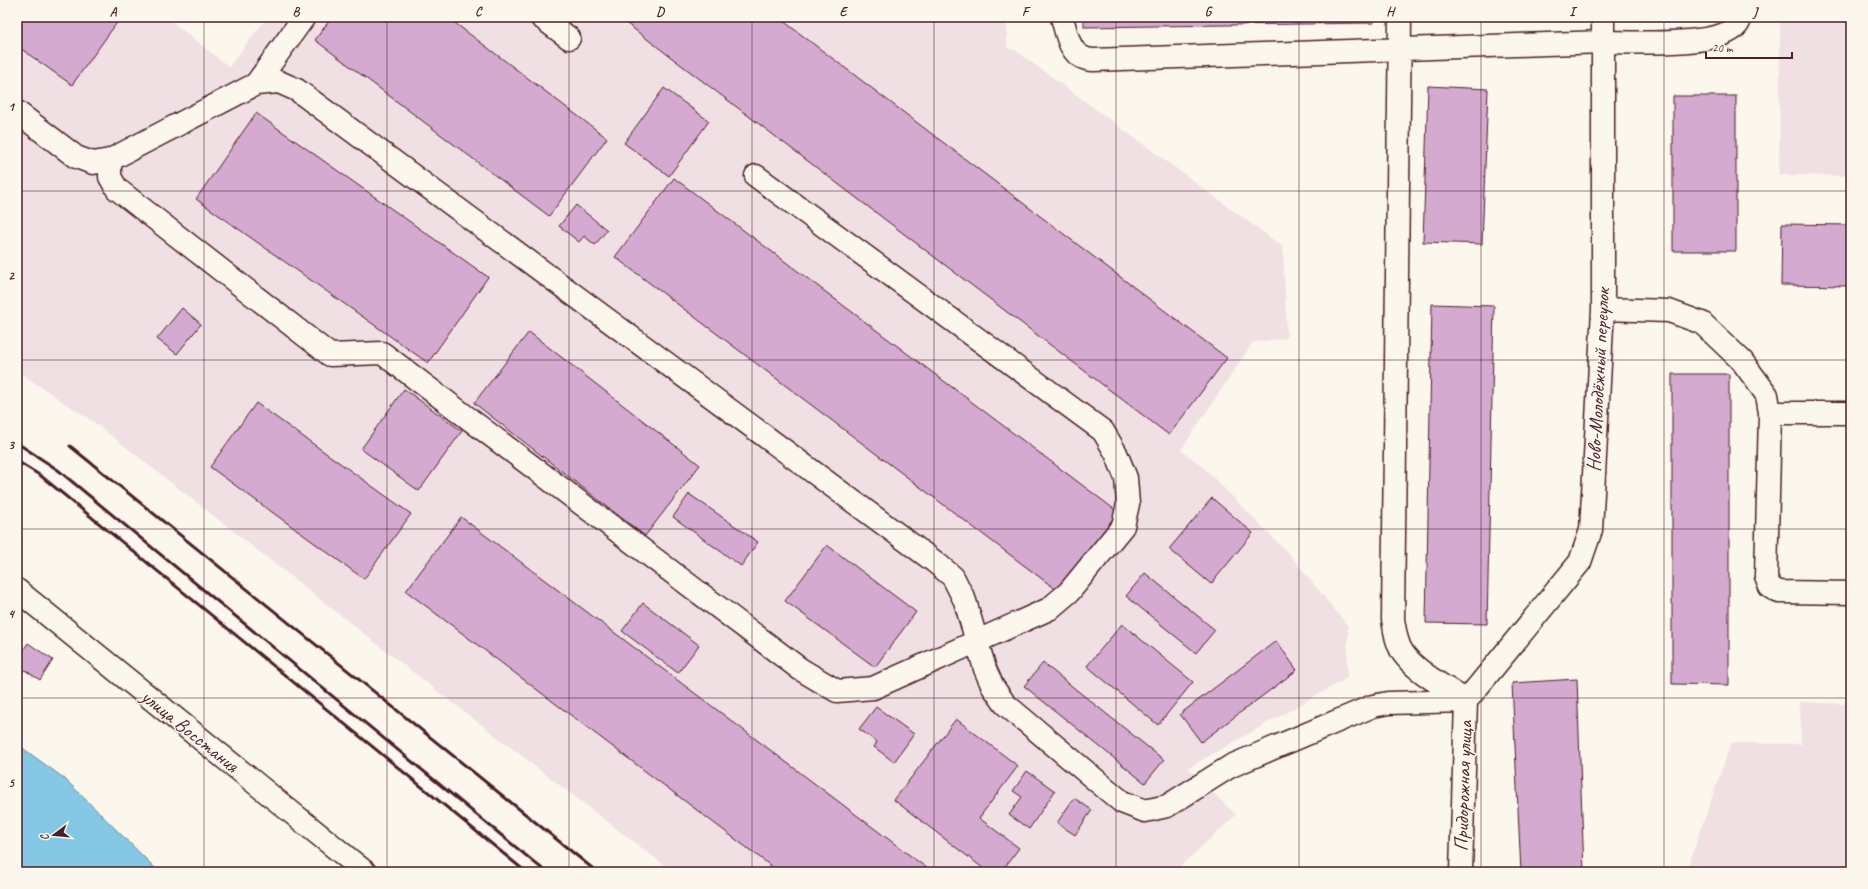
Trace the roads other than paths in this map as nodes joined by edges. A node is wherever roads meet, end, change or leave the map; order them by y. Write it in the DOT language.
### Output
graph roads {
  1 [pos="304,17"];
  2 [pos="541,17"];
  3 [pos="1062,17"];
  4 [pos="1400,17"];
  5 [pos="1603,17"];
  6 [pos="1741,17"];
  7 [pos="570,38"];
  8 [pos="1603,42"];
  9 [pos="1400,49"];
  10 [pos="256,84"];
  11 [pos="17,112"];
  12 [pos="110,160"];
  13 [pos="756,176"];
  14 [pos="1603,309"];
  15 [pos="1770,413"];
  16 [pos="1851,413"];
  17 [pos="17,590"];
  18 [pos="1851,593"];
  19 [pos="977,641"];
  20 [pos="1466,701"];
  21 [pos="365,872"];
  22 [pos="1461,872"];
  1 -- 10 [label="street"];
  2 -- 7 [label="street"];
  3 -- 9 [label="street"];
  4 -- 9 [label="street"];
  5 -- 8 [label="street, Ново-Молодёжный переулок"];
  6 -- 8 [label="street"];
  8 -- 9 [label="street"];
  8 -- 14 [label="street, Ново-Молодёжный переулок"];
  9 -- 20 [label="street"];
  10 -- 12 [label="street"];
  10 -- 19 [label="street"];
  11 -- 12 [label="street"];
  12 -- 19 [label="street"];
  13 -- 19 [label="street"];
  14 -- 15 [label="street"];
  14 -- 20 [label="street, Ново-Молодёжный переулок"];
  15 -- 16 [label="street"];
  15 -- 18 [label="street"];
  17 -- 21 [label="street, улица Восстания"];
  19 -- 20 [label="street"];
  20 -- 22 [label="street, Придорожная улица"];
}
